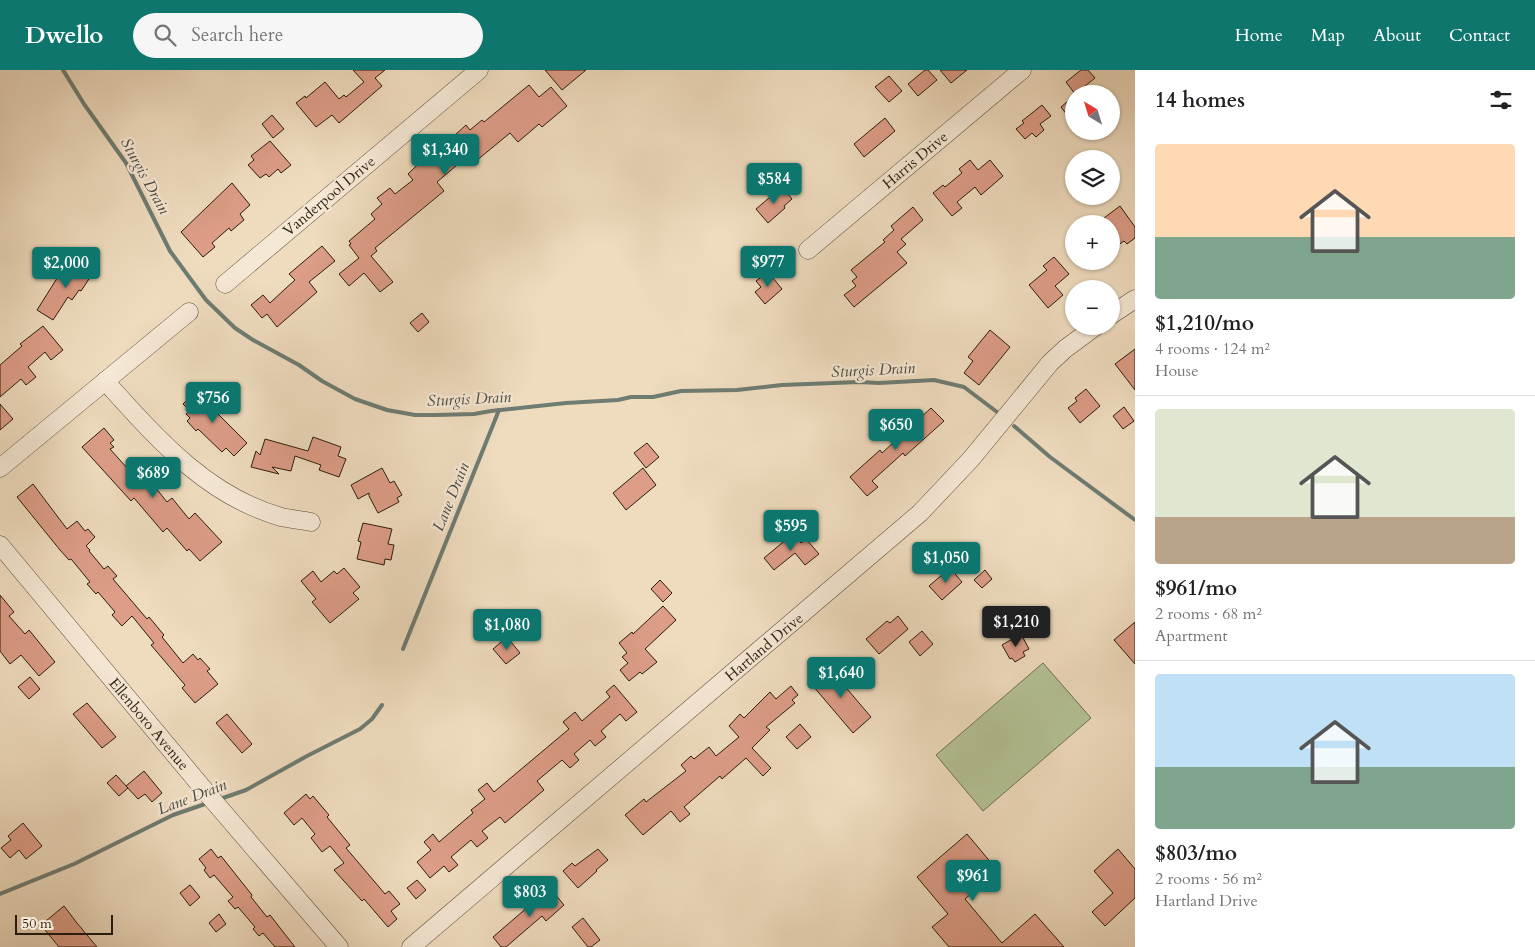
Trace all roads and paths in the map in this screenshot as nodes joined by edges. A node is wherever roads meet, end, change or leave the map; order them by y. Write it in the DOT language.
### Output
graph roads {
  1 [pos="479,70"];
  2 [pos="1022,70"];
  3 [pos="808,250"];
  4 [pos="224,284"];
  5 [pos="1135,299"];
  6 [pos="1120,309"];
  7 [pos="189,312"];
  8 [pos="1084,335"];
  9 [pos="104,381"];
  10 [pos="0,468"];
  11 [pos="311,522"];
  12 [pos="0,545"];
  13 [pos="339,947"];
  14 [pos="411,947"];
  1 -- 4 [label="street, Vanderpool Drive"];
  2 -- 3 [label="street, Harris Drive"];
  5 -- 6 [label="street"];
  7 -- 9 [label="street"];
  8 -- 14 [label="street, Hartland Drive"];
  9 -- 10 [label="street"];
  9 -- 11 [label="street"];
  12 -- 13 [label="street, Ellenboro Avenue"];
}
